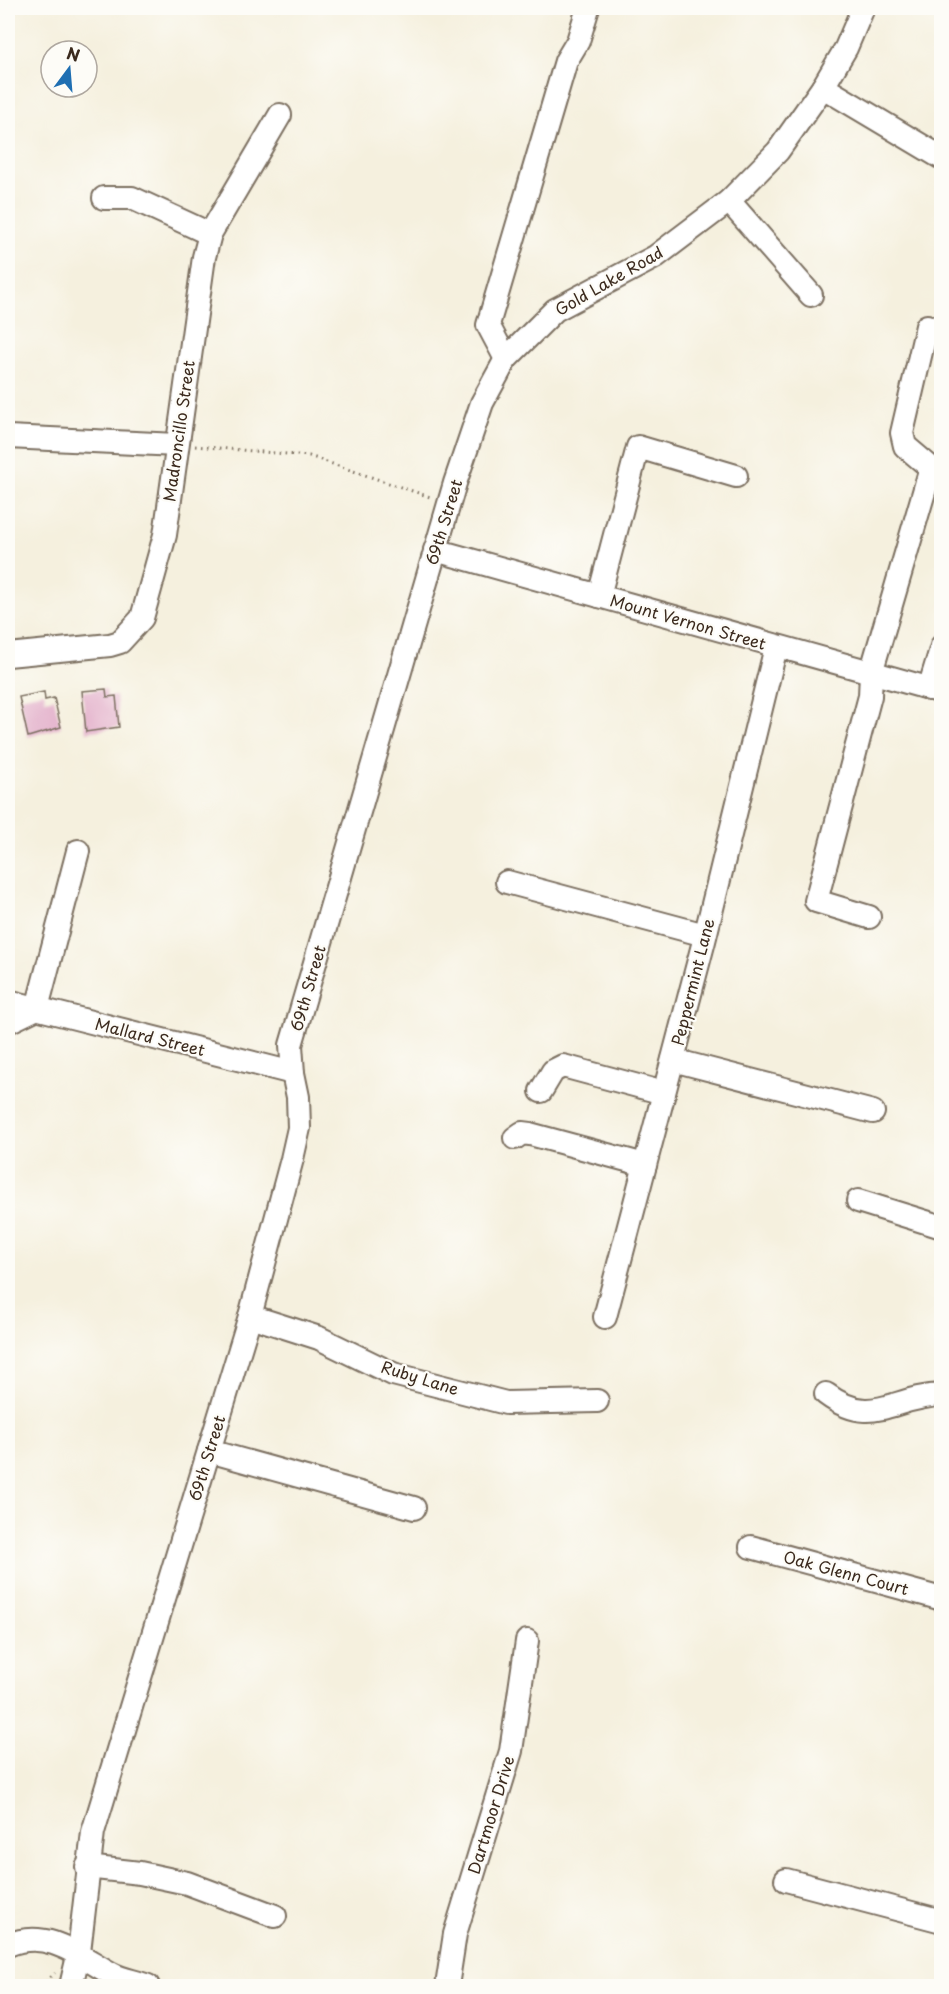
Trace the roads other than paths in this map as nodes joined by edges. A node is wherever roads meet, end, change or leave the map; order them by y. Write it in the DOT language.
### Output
graph roads {
  1 [pos="588,8"];
  2 [pos="863,8"];
  3 [pos="823,87"];
  4 [pos="280,115"];
  5 [pos="942,158"];
  6 [pos="105,198"];
  7 [pos="729,201"];
  8 [pos="210,234"];
  9 [pos="811,295"];
  10 [pos="927,326"];
  11 [pos="506,359"];
  12 [pos="8,437"];
  13 [pos="177,445"];
  14 [pos="736,476"];
  15 [pos="435,550"];
  16 [pos="599,596"];
  17 [pos="942,646"];
  18 [pos="777,647"];
  19 [pos="8,655"];
  20 [pos="871,673"];
  21 [pos="935,691"];
  22 [pos="78,851"];
  23 [pos="507,882"];
  24 [pos="869,917"];
  25 [pos="705,935"];
  26 [pos="8,1000"];
  27 [pos="37,1008"];
  28 [pos="8,1022"];
  29 [pos="673,1060"];
  30 [pos="293,1073"];
  31 [pos="541,1091"];
  32 [pos="664,1093"];
  33 [pos="873,1112"];
  34 [pos="515,1138"];
  35 [pos="645,1165"];
  36 [pos="858,1201"];
  37 [pos="942,1227"];
  38 [pos="250,1316"];
  39 [pos="605,1317"];
  40 [pos="826,1394"];
  41 [pos="942,1395"];
  42 [pos="597,1401"];
  43 [pos="209,1451"];
  44 [pos="414,1508"];
  45 [pos="751,1547"];
  46 [pos="942,1599"];
  47 [pos="527,1641"];
  48 [pos="87,1867"];
  49 [pos="786,1880"];
  50 [pos="275,1916"];
  51 [pos="942,1921"];
  52 [pos="8,1946"];
  53 [pos="79,1952"];
  54 [pos="72,1986"];
  55 [pos="148,1986"];
  56 [pos="447,1986"];
  1 -- 11 [label="street"];
  2 -- 3 [label="street, Gold Lake Road"];
  3 -- 5 [label="street"];
  3 -- 7 [label="street, Gold Lake Road"];
  4 -- 8 [label="street, Madroncillo Street"];
  6 -- 8 [label="street"];
  7 -- 9 [label="street"];
  7 -- 11 [label="street, Gold Lake Road"];
  8 -- 13 [label="street, Madroncillo Street"];
  10 -- 20 [label="street"];
  11 -- 15 [label="street, 69th Street"];
  12 -- 13 [label="street"];
  13 -- 19 [label="street, Madroncillo Street"];
  14 -- 16 [label="street"];
  15 -- 16 [label="street, Mount Vernon Street"];
  15 -- 30 [label="street, 69th Street"];
  16 -- 18 [label="street, Mount Vernon Street"];
  17 -- 21 [label="street"];
  18 -- 20 [label="street, Mount Vernon Street"];
  18 -- 25 [label="street, Peppermint Lane"];
  20 -- 21 [label="street, Mount Vernon Street"];
  20 -- 24 [label="street"];
  22 -- 27 [label="street"];
  23 -- 25 [label="street"];
  25 -- 29 [label="street, Peppermint Lane"];
  26 -- 27 [label="street, Mallard Street"];
  27 -- 28 [label="street"];
  27 -- 30 [label="street, Mallard Street"];
  29 -- 32 [label="street, Peppermint Lane"];
  29 -- 33 [label="street"];
  30 -- 38 [label="street, 69th Street"];
  31 -- 32 [label="street"];
  32 -- 35 [label="street, Peppermint Lane"];
  34 -- 35 [label="street"];
  35 -- 39 [label="street, Peppermint Lane"];
  36 -- 37 [label="street"];
  38 -- 42 [label="street, Ruby Lane"];
  38 -- 43 [label="street, 69th Street"];
  40 -- 41 [label="street"];
  43 -- 44 [label="street"];
  43 -- 48 [label="street, 69th Street"];
  45 -- 46 [label="street, Oak Glenn Court"];
  47 -- 56 [label="street, Dartmoor Drive"];
  48 -- 50 [label="street"];
  48 -- 53 [label="street, 69th Street"];
  49 -- 51 [label="street"];
  52 -- 53 [label="street"];
  53 -- 54 [label="street, 69th Street"];
  53 -- 55 [label="street"];
}
